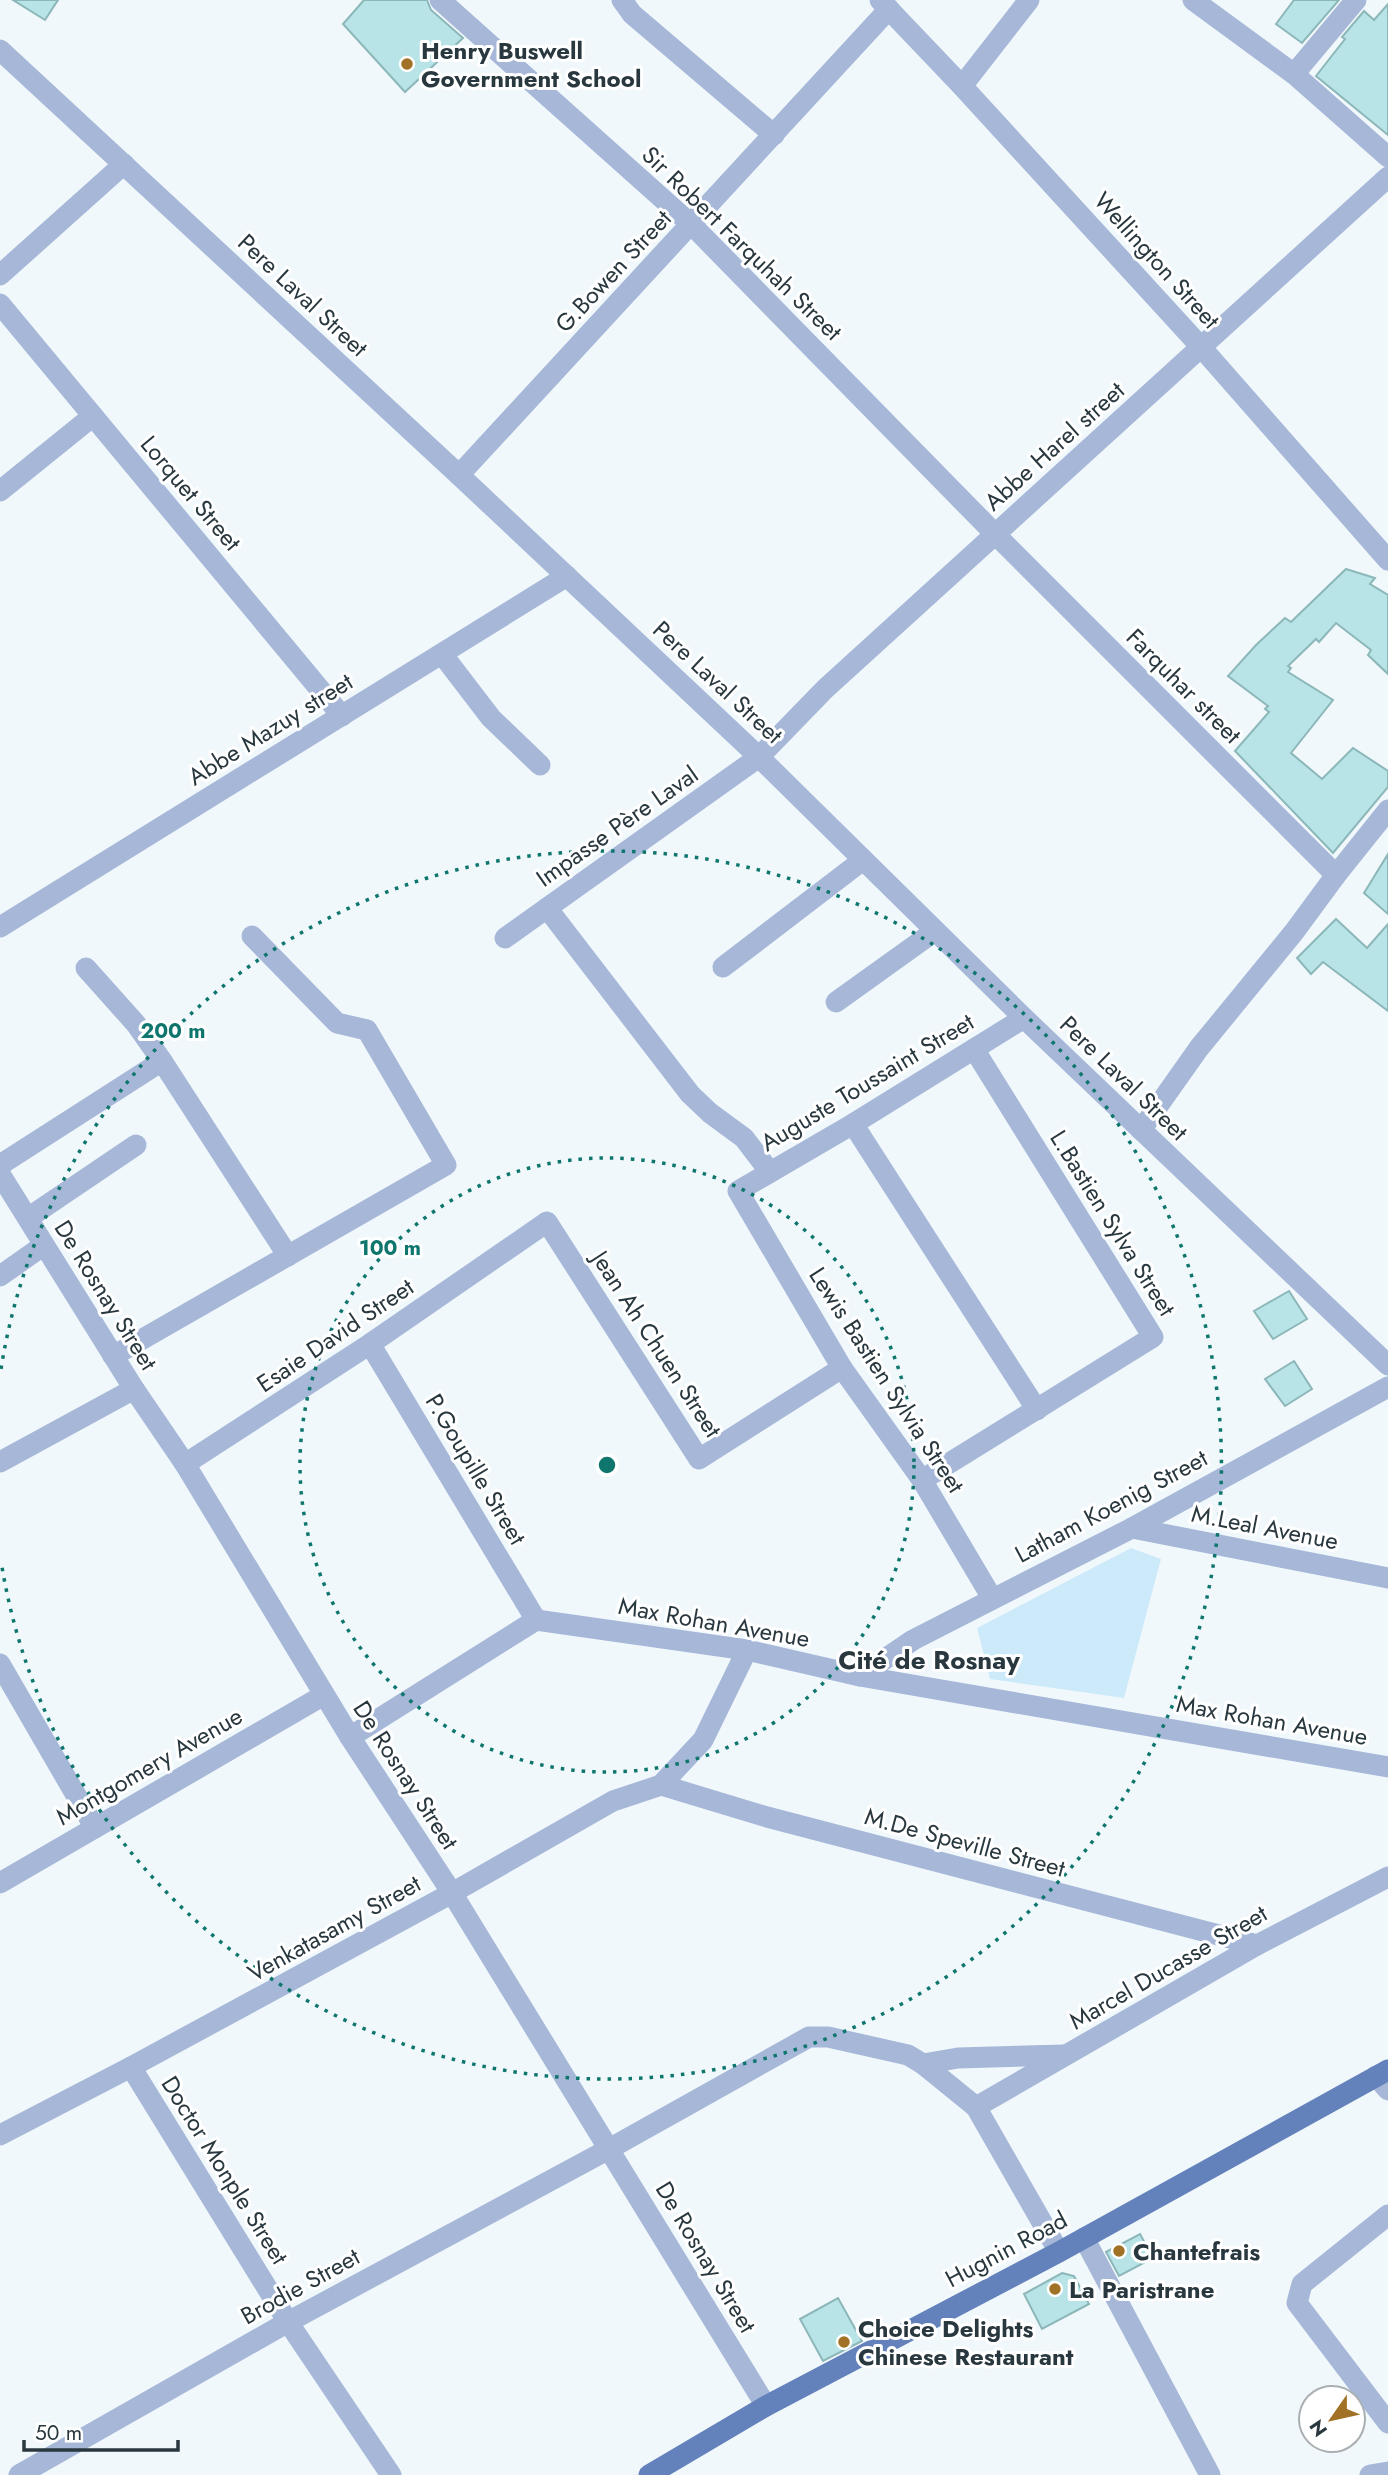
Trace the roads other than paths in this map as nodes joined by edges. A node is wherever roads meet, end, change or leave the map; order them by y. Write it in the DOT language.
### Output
graph roads {
  1 [pos="440,0"];
  2 [pos="622,0"];
  3 [pos="1029,0"];
  4 [pos="1193,0"];
  5 [pos="1356,0"];
  6 [pos="885,5"];
  7 [pos="0,50"];
  8 [pos="1294,74"];
  9 [pos="962,86"];
  10 [pos="774,135"];
  11 [pos="1388,157"];
  12 [pos="124,164"];
  13 [pos="1388,177"];
  14 [pos="692,225"];
  15 [pos="0,275"];
  16 [pos="0,304"];
  17 [pos="1201,347"];
  18 [pos="93,416"];
  19 [pos="459,475"];
  20 [pos="0,491"];
  21 [pos="996,534"];
  22 [pos="1388,560"];
  23 [pos="567,576"];
  24 [pos="442,654"];
  25 [pos="342,716"];
  26 [pos="759,757"];
  27 [pos="540,765"];
  28 [pos="1388,810"];
  29 [pos="863,860"];
  30 [pos="1336,875"];
  31 [pos="547,908"];
  32 [pos="0,927"];
  33 [pos="935,930"];
  34 [pos="252,936"];
  35 [pos="505,938"];
  36 [pos="723,967"];
  37 [pos="86,968"];
  38 [pos="836,1002"];
  39 [pos="1024,1018"];
  40 [pos="974,1049"];
  41 [pos="162,1061"];
  42 [pos="853,1124"];
  43 [pos="1141,1130"];
  44 [pos="136,1145"];
  45 [pos="0,1165"];
  46 [pos="770,1172"];
  47 [pos="0,1174"];
  48 [pos="738,1191"];
  49 [pos="27,1218"];
  50 [pos="547,1222"];
  51 [pos="44,1245"];
  52 [pos="288,1256"];
  53 [pos="0,1276"];
  54 [pos="370,1345"];
  55 [pos="113,1356"];
  56 [pos="1386,1358"];
  57 [pos="842,1368"];
  58 [pos="1388,1387"];
  59 [pos="134,1390"];
  60 [pos="1037,1410"];
  61 [pos="0,1462"];
  62 [pos="185,1464"];
  63 [pos="922,1480"];
  64 [pos="1132,1528"];
  65 [pos="1388,1578"];
  66 [pos="992,1598"];
  67 [pos="536,1620"];
  68 [pos="747,1650"];
  69 [pos="0,1664"];
  70 [pos="860,1676"];
  71 [pos="324,1695"];
  72 [pos="350,1737"];
  73 [pos="1388,1767"];
  74 [pos="661,1785"];
  75 [pos="95,1828"];
  76 [pos="1388,1877"];
  77 [pos="0,1883"];
  78 [pos="452,1893"];
  79 [pos="1257,1945"];
  80 [pos="1066,2055"];
  81 [pos="915,2059"];
  82 [pos="131,2067"];
  83 [pos="1384,2079"];
  84 [pos="976,2107"];
  85 [pos="0,2135"];
  86 [pos="609,2149"];
  87 [pos="1388,2215"];
  88 [pos="1084,2238"];
  89 [pos="1059,2252"];
  90 [pos="288,2322"];
  91 [pos="766,2406"];
  92 [pos="1388,2423"];
  93 [pos="1388,2472"];
  94 [pos="19,2475"];
  95 [pos="391,2475"];
  96 [pos="649,2475"];
  97 [pos="1210,2475"];
  98 [pos="1370,2475"];
  1 -- 14 [label="street, Sir Robert Farquhah Street"];
  2 -- 10 [label="street"];
  3 -- 9 [label="street"];
  4 -- 8 [label="street"];
  5 -- 8 [label="street"];
  6 -- 9 [label="street, Wellington Street"];
  6 -- 10 [label="street, G.Bowen Street"];
  7 -- 12 [label="street, Pere Laval Street"];
  8 -- 11 [label="street"];
  9 -- 17 [label="street, Wellington Street"];
  10 -- 14 [label="street, G.Bowen Street"];
  12 -- 15 [label="street"];
  12 -- 19 [label="street, Pere Laval Street"];
  13 -- 17 [label="street, Abbe Harel street"];
  14 -- 19 [label="street, G.Bowen Street"];
  14 -- 21 [label="street, Sir Robert Farquhah Street"];
  16 -- 18 [label="street, Lorquet Street"];
  17 -- 21 [label="street, Abbe Harel street"];
  17 -- 22 [label="street, Wellington Street"];
  18 -- 20 [label="street"];
  18 -- 25 [label="street, Lorquet Street"];
  19 -- 23 [label="street, Pere Laval Street"];
  21 -- 26 [label="street, Abbe Harel street"];
  21 -- 30 [label="street, Farquhar street"];
  23 -- 24 [label="street, Abbe Mazuy street"];
  23 -- 26 [label="street, Pere Laval Street"];
  24 -- 25 [label="street, Abbe Mazuy street"];
  24 -- 27 [label="street"];
  25 -- 32 [label="street, Abbe Mazuy street"];
  26 -- 29 [label="street, Pere Laval Street"];
  26 -- 31 [label="street, Impasse Père Laval"];
  28 -- 30 [label="street"];
  29 -- 33 [label="street, Pere Laval Street"];
  29 -- 36 [label="street"];
  30 -- 43 [label="street"];
  31 -- 35 [label="street, Impasse Père Laval"];
  31 -- 46 [label="street"];
  33 -- 38 [label="street"];
  33 -- 39 [label="street, Pere Laval Street"];
  34 -- 52 [label="street"];
  37 -- 41 [label="street"];
  39 -- 40 [label="street, Auguste Toussaint Street"];
  39 -- 43 [label="street, Pere Laval Street"];
  40 -- 42 [label="street, Auguste Toussaint Street"];
  40 -- 60 [label="street, L.Bastien Sylva Street"];
  41 -- 45 [label="street"];
  41 -- 52 [label="street"];
  42 -- 46 [label="street, Auguste Toussaint Street"];
  42 -- 60 [label="street"];
  43 -- 56 [label="street, Pere Laval Street"];
  44 -- 49 [label="street"];
  46 -- 48 [label="street, Auguste Toussaint Street"];
  47 -- 49 [label="street, De Rosnay Street"];
  48 -- 57 [label="street, Lewis Bastien Sylvia Street"];
  49 -- 51 [label="street, De Rosnay Street"];
  50 -- 54 [label="street, Esaie David Street"];
  50 -- 57 [label="street, Jean Ah Chuen Street"];
  51 -- 53 [label="street"];
  51 -- 55 [label="street, De Rosnay Street"];
  52 -- 55 [label="street"];
  54 -- 62 [label="street, Esaie David Street"];
  54 -- 67 [label="street, P.Goupille Street"];
  55 -- 59 [label="street, De Rosnay Street"];
  57 -- 63 [label="street, Lewis Bastien Sylvia Street"];
  58 -- 64 [label="street, Latham Koenig Street"];
  59 -- 61 [label="street"];
  59 -- 62 [label="street, De Rosnay Street"];
  60 -- 63 [label="street, L.Bastien Sylva Street"];
  62 -- 71 [label="street, De Rosnay Street"];
  63 -- 66 [label="street, Lewis Bastien Sylvia Street"];
  64 -- 65 [label="street, M.Leal Avenue"];
  64 -- 66 [label="street, Latham Koenig Street"];
  66 -- 70 [label="street, Latham Koenig Street"];
  67 -- 68 [label="street, Max Rohan Avenue"];
  67 -- 72 [label="street"];
  68 -- 70 [label="street, Max Rohan Avenue"];
  68 -- 74 [label="street, Venkatasamy Street"];
  69 -- 75 [label="street"];
  70 -- 73 [label="street, Max Rohan Avenue"];
  71 -- 72 [label="street, De Rosnay Street"];
  71 -- 75 [label="street, Montgomery Avenue"];
  72 -- 78 [label="street, De Rosnay Street"];
  74 -- 78 [label="street, Venkatasamy Street"];
  74 -- 79 [label="street, M.De Speville Street"];
  75 -- 77 [label="street, Montgomery Avenue"];
  76 -- 79 [label="street, Marcel Ducasse Street"];
  78 -- 82 [label="street, Venkatasamy Street"];
  78 -- 86 [label="street, De Rosnay Street"];
  79 -- 80 [label="street, Marcel Ducasse Street"];
  80 -- 81 [label="street"];
  80 -- 84 [label="street, Marcel Ducasse Street"];
  81 -- 84 [label="street"];
  81 -- 86 [label="street"];
  82 -- 85 [label="street, Venkatasamy Street"];
  82 -- 90 [label="street, Doctor Monple Street"];
  83 -- 88 [label="main road, Hugnin Road"];
  84 -- 89 [label="street"];
  86 -- 90 [label="street, Brodie Street"];
  86 -- 91 [label="street, De Rosnay Street"];
  87 -- 92 [label="street"];
  88 -- 89 [label="main road, Hugnin Road"];
  88 -- 97 [label="street"];
  89 -- 91 [label="main road, Hugnin Road"];
  90 -- 94 [label="street, Brodie Street"];
  90 -- 95 [label="street, Doctor Monple Street"];
  91 -- 96 [label="main road, Hugnin Road"];
  93 -- 98 [label="street"];
}
